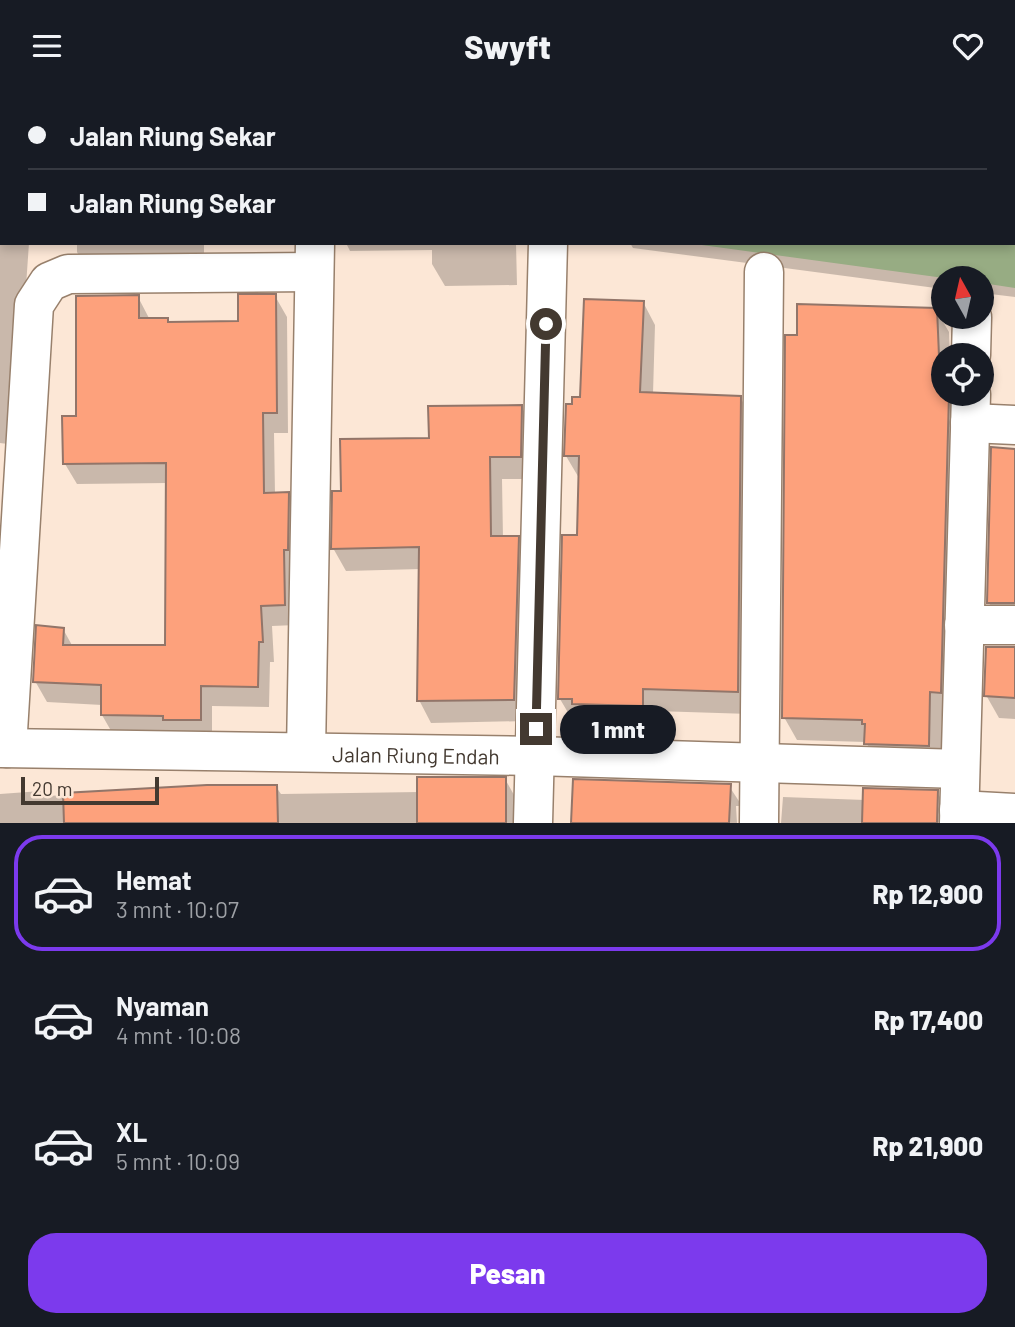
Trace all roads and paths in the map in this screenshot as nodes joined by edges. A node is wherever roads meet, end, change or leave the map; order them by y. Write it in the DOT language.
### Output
graph roads {
  1 [pos="548,245"];
  2 [pos="314,258"];
  3 [pos="764,272"];
  4 [pos="970,408"];
  5 [pos="1015,425"];
  6 [pos="964,625"];
  7 [pos="1015,625"];
  8 [pos="3,748"];
  9 [pos="306,753"];
  10 [pos="535,756"];
  11 [pos="761,763"];
  12 [pos="960,769"];
  13 [pos="1015,813"];
  14 [pos="959,817"];
  15 [pos="533,823"];
  16 [pos="759,823"];
  1 -- 10 [label="street"];
  2 -- 8 [label="street"];
  2 -- 9 [label="street"];
  3 -- 11 [label="street"];
  4 -- 5 [label="street"];
  4 -- 6 [label="street"];
  6 -- 7 [label="street"];
  6 -- 12 [label="street"];
  8 -- 9 [label="street, Jalan Riung Endah"];
  9 -- 10 [label="street, Jalan Riung Endah"];
  10 -- 11 [label="street, Jalan Riung Endah"];
  10 -- 15 [label="street"];
  11 -- 12 [label="street, Jalan Riung Endah"];
  11 -- 16 [label="street"];
  12 -- 14 [label="street"];
  13 -- 14 [label="street"];
}
